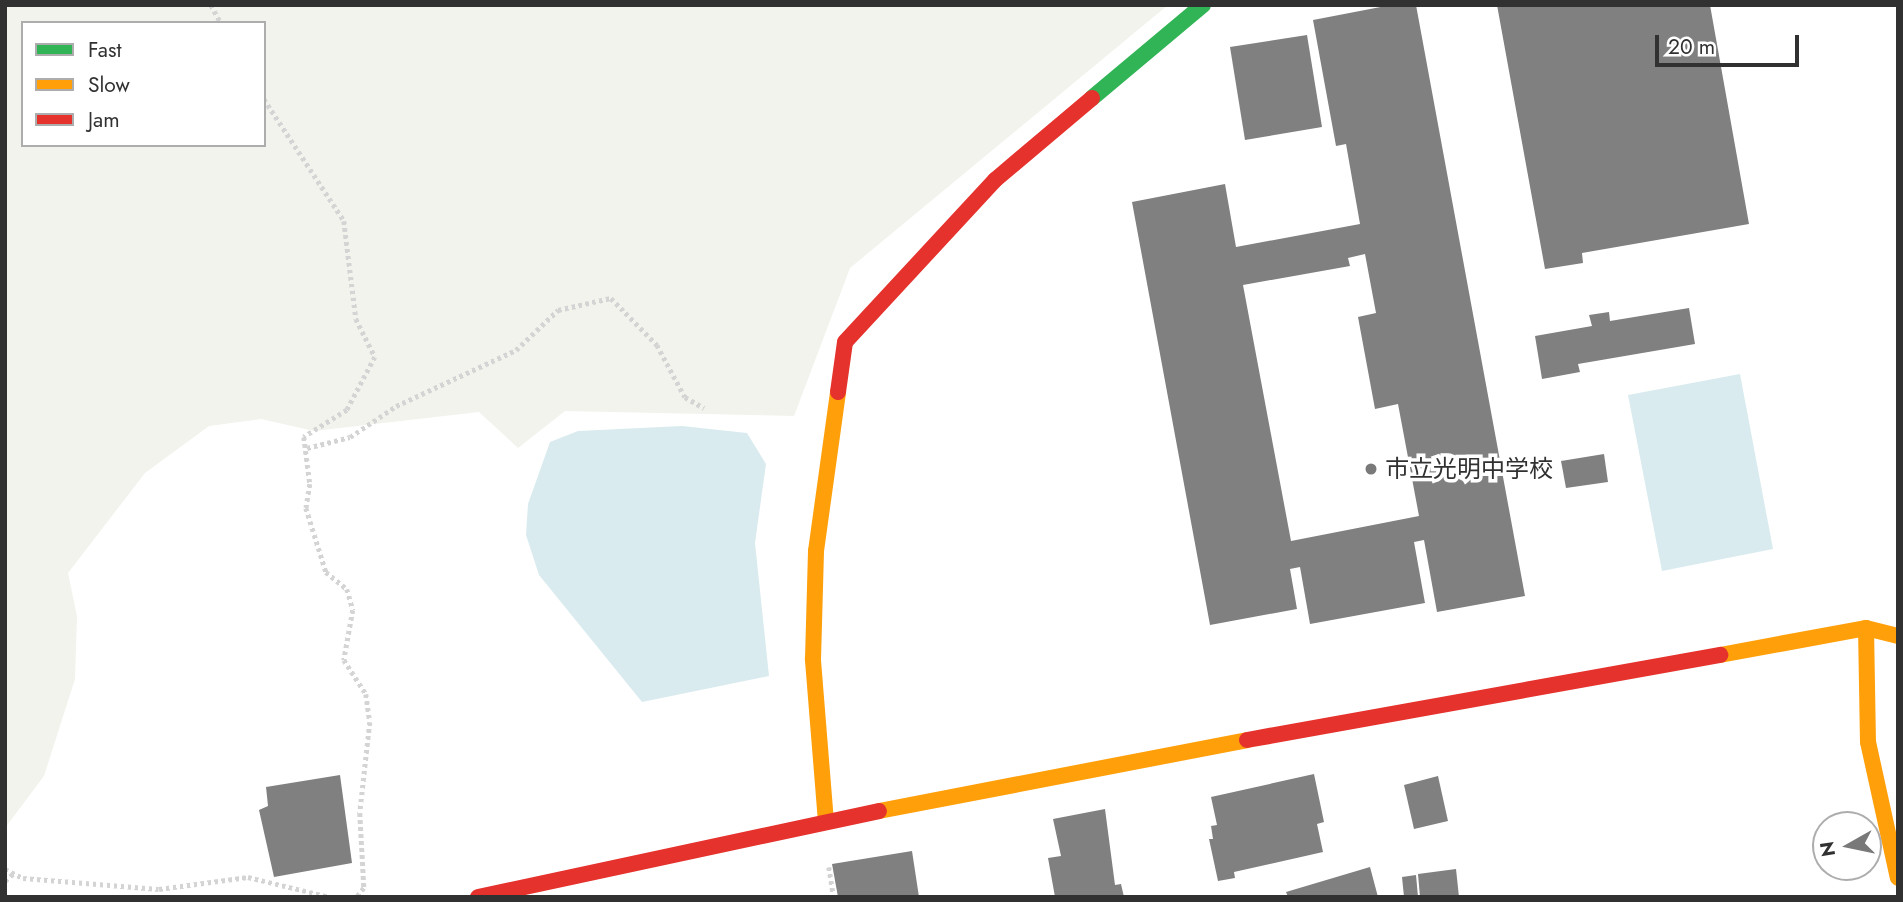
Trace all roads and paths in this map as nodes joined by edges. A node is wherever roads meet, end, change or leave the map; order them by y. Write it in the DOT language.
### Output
graph roads {
  1 [pos="211,5"];
  2 [pos="1203,5"];
  3 [pos="220,21"];
  4 [pos="266,102"];
  5 [pos="704,408"];
  6 [pos="307,448"];
  7 [pos="1866,628"];
  8 [pos="1898,636"];
  9 [pos="826,822"];
  10 [pos="5,869"];
  11 [pos="14,873"];
  12 [pos="1898,878"];
  13 [pos="5,881"];
  14 [pos="330,897"];
  15 [pos="357,897"];
  16 [pos="478,897"];
  1 -- 3 [label="path"];
  2 -- 9 [label="street"];
  4 -- 6 [label="path"];
  5 -- 6 [label="path"];
  6 -- 15 [label="path"];
  7 -- 8 [label="street"];
  7 -- 9 [label="street"];
  7 -- 12 [label="street"];
  9 -- 16 [label="street"];
  10 -- 11 [label="path"];
  11 -- 13 [label="path"];
  11 -- 14 [label="path"];
}
